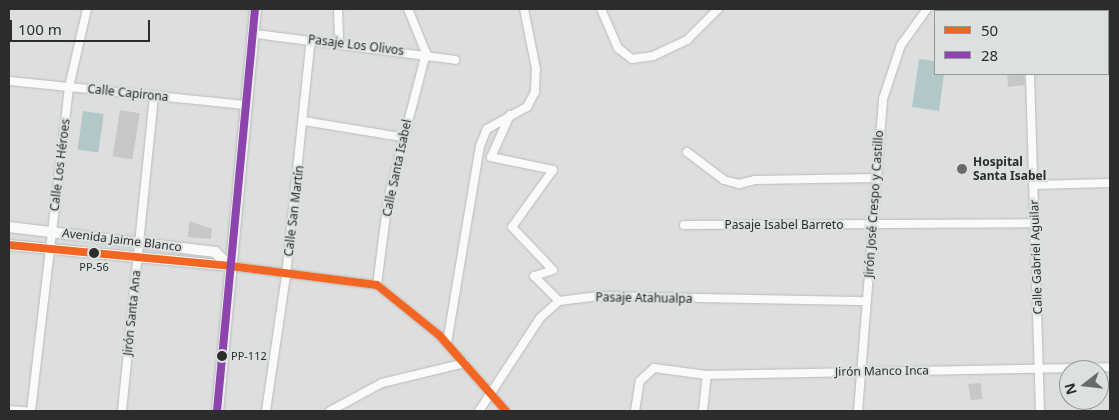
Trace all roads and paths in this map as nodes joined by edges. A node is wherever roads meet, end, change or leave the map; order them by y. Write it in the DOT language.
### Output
graph roads {
  1 [pos="87,9"];
  2 [pos="255,9"];
  3 [pos="338,9"];
  4 [pos="408,9"];
  5 [pos="524,9"];
  6 [pos="601,9"];
  7 [pos="718,9"];
  8 [pos="927,9"];
  9 [pos="256,34"];
  10 [pos="311,39"];
  11 [pos="339,42"];
  12 [pos="426,53"];
  13 [pos="455,60"];
  14 [pos="1030,75"];
  15 [pos="9,81"];
  16 [pos="69,87"];
  17 [pos="154,96"];
  18 [pos="246,105"];
  19 [pos="510,115"];
  20 [pos="304,121"];
  21 [pos="401,137"];
  22 [pos="687,152"];
  23 [pos="875,178"];
  24 [pos="1110,183"];
  25 [pos="1032,185"];
  26 [pos="1035,224"];
  27 [pos="684,225"];
  28 [pos="873,226"];
  29 [pos="9,227"];
  30 [pos="52,231"];
  31 [pos="139,241"];
  32 [pos="9,245"];
  33 [pos="50,249"];
  34 [pos="138,256"];
  35 [pos="230,266"];
  36 [pos="286,275"];
  37 [pos="377,285"];
  38 [pos="559,301"];
  39 [pos="866,301"];
  40 [pos="447,343"];
  41 [pos="465,363"];
  42 [pos="1039,367"];
  43 [pos="1110,367"];
  44 [pos="859,372"];
  45 [pos="707,375"];
  46 [pos="491,395"];
  47 [pos="9,410"];
  48 [pos="25,411"];
  49 [pos="31,411"];
  50 [pos="122,411"];
  51 [pos="217,411"];
  52 [pos="266,411"];
  53 [pos="330,411"];
  54 [pos="479,411"];
  55 [pos="506,411"];
  56 [pos="635,411"];
  57 [pos="703,411"];
  58 [pos="858,411"];
  59 [pos="1040,411"];
  1 -- 16 [label="street, Calle Los Héroes"];
  2 -- 9 [label="main road"];
  3 -- 11 [label="street"];
  4 -- 12 [label="street"];
  5 -- 19 [label="street"];
  6 -- 7 [label="street"];
  8 -- 23 [label="street, Jirón José Crespo y Castillo"];
  9 -- 10 [label="street, Pasaje Los Olivos"];
  9 -- 18 [label="main road"];
  10 -- 11 [label="street, Pasaje Los Olivos"];
  10 -- 20 [label="street, Calle San Martín"];
  11 -- 12 [label="street, Pasaje Los Olivos"];
  12 -- 13 [label="street, Pasaje Los Olivos"];
  12 -- 21 [label="street, Calle Santa Isabel"];
  14 -- 25 [label="street, Calle Gabriel Aguilar"];
  15 -- 16 [label="street, Calle Capirona"];
  16 -- 17 [label="street, Calle Capirona"];
  16 -- 30 [label="street, Calle Los Héroes"];
  17 -- 18 [label="street, Calle Capirona"];
  17 -- 31 [label="street, Jirón Santa Ana"];
  18 -- 35 [label="main road"];
  19 -- 38 [label="street"];
  19 -- 40 [label="street"];
  20 -- 21 [label="street"];
  20 -- 36 [label="street, Calle San Martín"];
  21 -- 37 [label="street, Calle Santa Isabel"];
  22 -- 23 [label="street"];
  23 -- 28 [label="street, Jirón José Crespo y Castillo"];
  24 -- 25 [label="street"];
  25 -- 26 [label="street, Calle Gabriel Aguilar"];
  26 -- 28 [label="street, Pasaje Isabel Barreto"];
  26 -- 42 [label="street, Calle Gabriel Aguilar"];
  27 -- 28 [label="street, Pasaje Isabel Barreto"];
  28 -- 39 [label="street, Jirón José Crespo y Castillo"];
  29 -- 30 [label="street, Avenida Jaime Blanco"];
  30 -- 31 [label="street, Avenida Jaime Blanco"];
  30 -- 33 [label="street, Calle Los Héroes"];
  31 -- 34 [label="street, Jirón Santa Ana"];
  31 -- 35 [label="street, Avenida Jaime Blanco"];
  32 -- 33 [label="street, Avenida Jaime Blanco"];
  33 -- 34 [label="street, Avenida Jaime Blanco"];
  33 -- 49 [label="street, Calle Los Héroes"];
  34 -- 35 [label="street, Avenida Jaime Blanco"];
  34 -- 50 [label="street, Jirón Santa Ana"];
  35 -- 36 [label="street, Avenida Jaime Blanco"];
  35 -- 51 [label="main road"];
  36 -- 37 [label="street, Avenida Jaime Blanco"];
  36 -- 52 [label="street, Calle San Martín"];
  37 -- 40 [label="street"];
  38 -- 39 [label="street, Pasaje Atahualpa"];
  38 -- 46 [label="street"];
  39 -- 44 [label="street, Jirón José Crespo y Castillo"];
  40 -- 41 [label="street"];
  41 -- 46 [label="street"];
  41 -- 53 [label="street"];
  42 -- 43 [label="street, Jirón Manco Inca"];
  42 -- 44 [label="street, Jirón Manco Inca"];
  42 -- 59 [label="street, Calle Gabriel Aguilar"];
  44 -- 45 [label="street, Jirón Manco Inca"];
  44 -- 58 [label="street, Jirón José Crespo y Castillo"];
  45 -- 56 [label="street, Jirón Manco Inca"];
  45 -- 57 [label="street"];
  46 -- 54 [label="street"];
  46 -- 55 [label="street"];
  47 -- 48 [label="street"];
}
